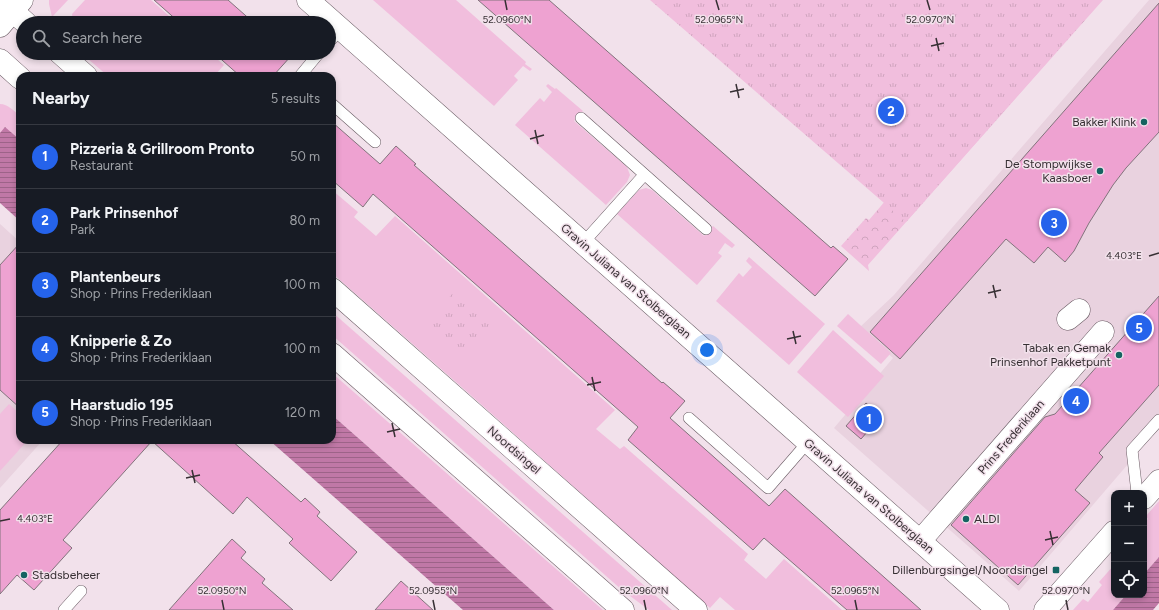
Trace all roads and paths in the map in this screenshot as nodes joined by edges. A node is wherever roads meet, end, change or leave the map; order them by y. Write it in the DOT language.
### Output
graph roads {
  1 [pos="308,0"];
  2 [pos="320,16"];
  3 [pos="336,37"];
  4 [pos="0,60"];
  5 [pos="68,60"];
  6 [pos="313,60"];
  7 [pos="81,72"];
  8 [pos="303,72"];
  9 [pos="16,74"];
  10 [pos="336,108"];
  11 [pos="581,118"];
  12 [pos="375,142"];
  13 [pos="644,175"];
  14 [pos="706,229"];
  15 [pos="583,243"];
  16 [pos="336,293"];
  17 [pos="1103,332"];
  18 [pos="336,358"];
  19 [pos="689,418"];
  20 [pos="1159,420"];
  21 [pos="808,442"];
  22 [pos="1159,481"];
  23 [pos="1137,490"];
  24 [pos="1147,495"];
  25 [pos="1111,535"];
  26 [pos="920,541"];
  27 [pos="81,591"];
  28 [pos="64,610"];
  29 [pos="622,610"];
  30 [pos="696,610"];
  31 [pos="998,610"];
  32 [pos="1045,610"];
  1 -- 2 [label="street, Gravin Juliana van Stolberglaan"];
  3 -- 15 [label="street, Gravin Juliana van Stolberglaan"];
  4 -- 9 [label="street"];
  5 -- 7 [label="street"];
  6 -- 8 [label="lane"];
  10 -- 12 [label="lane"];
  11 -- 13 [label="lane"];
  13 -- 14 [label="lane"];
  13 -- 15 [label="lane"];
  15 -- 21 [label="street, Gravin Juliana van Stolberglaan"];
  16 -- 30 [label="street, Noordsingel"];
  17 -- 26 [label="street, Prins Frederiklaan"];
  18 -- 29 [label="street"];
  19 -- 21 [label="lane"];
  20 -- 23 [label="lane"];
  21 -- 26 [label="street, Gravin Juliana van Stolberglaan"];
  22 -- 24 [label="street"];
  25 -- 32 [label="street"];
  26 -- 31 [label="street, Gravin Juliana van Stolberglaan"];
  27 -- 28 [label="lane"];
}
